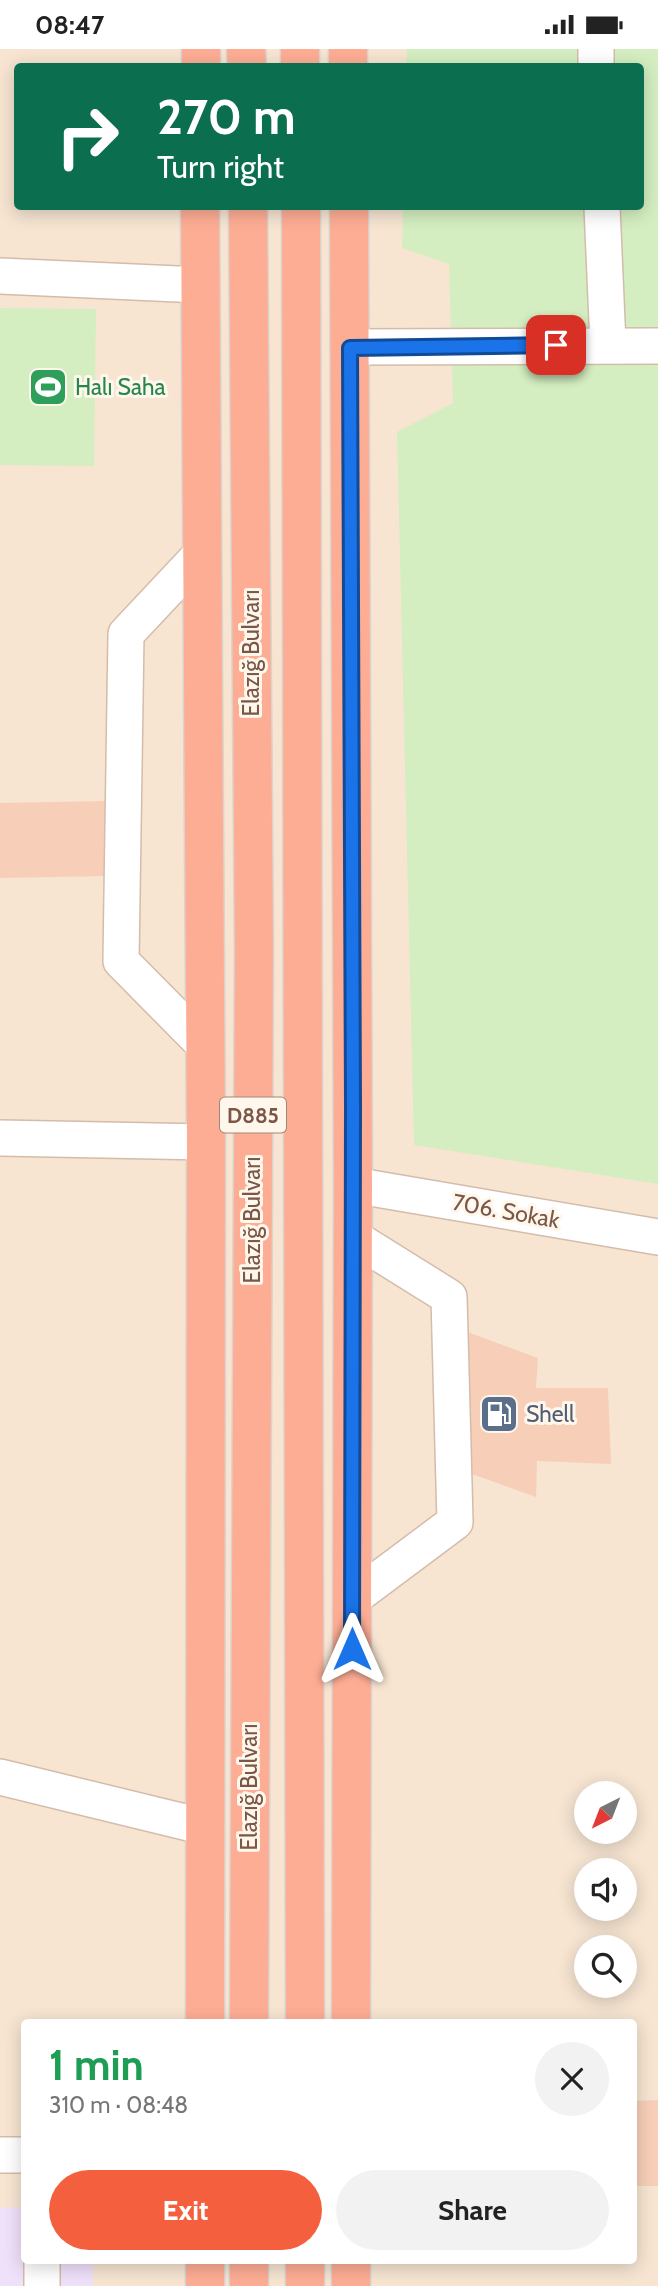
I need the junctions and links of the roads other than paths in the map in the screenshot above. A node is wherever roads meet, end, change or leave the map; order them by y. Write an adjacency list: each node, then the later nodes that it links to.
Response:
1 (200, 210): 7 (highway)
2 (248, 210): 22 (highway, Elazığ Bulvarı / D885)
3 (301, 210): 23 (highway, D885)
4 (349, 210): 10 (highway)
5 (602, 210): 8 (street)
6 (0, 275): 7 (street)
7 (200, 285): 11 (highway)
8 (608, 345): 9 (street); 10 (street)
9 (658, 346)
10 (350, 348): 15 (highway)
11 (203, 552): 12 (highway); 12 (street)
12 (206, 1047): 14 (highway)
13 (0, 1138): 14 (street)
14 (206, 1142): 20 (highway)
15 (353, 1185): 16 (highway); 17 (street, 706. Sokak)
16 (353, 1237): 18 (highway); 18 (street)
17 (658, 1237)
18 (352, 1599): 24 (highway)
19 (0, 1776): 20 (street)
20 (205, 1827): 21 (highway)
21 (205, 2019)
22 (249, 2019)
23 (304, 2019)
24 (351, 2019)
25 (0, 2155): 26 (street)
26 (21, 2155)
27 (42, 2264): 32 (street)
28 (205, 2264): 33 (highway)
29 (249, 2264): 34 (highway)
30 (305, 2264): 35 (highway)
31 (351, 2264): 36 (highway)
32 (42, 2286)
33 (205, 2286)
34 (249, 2286)
35 (305, 2286)
36 (351, 2286)

